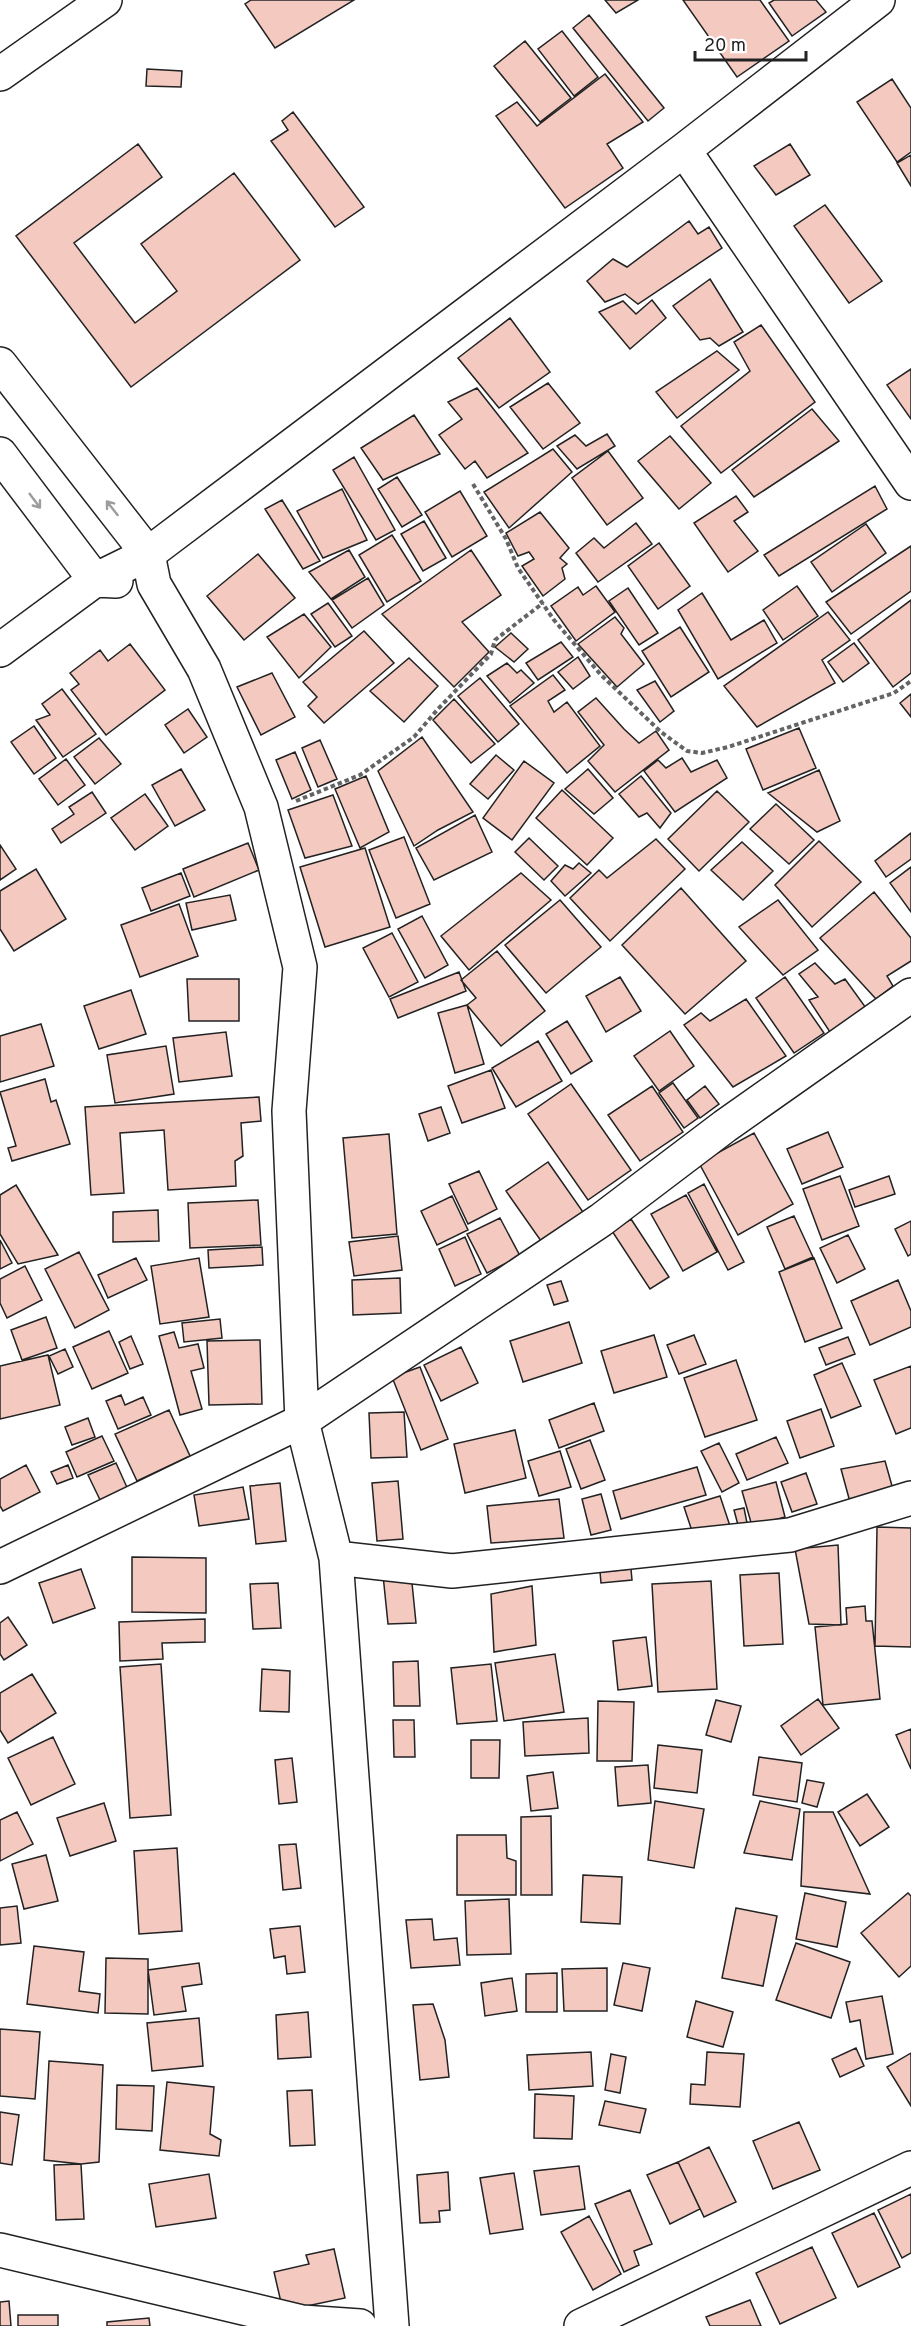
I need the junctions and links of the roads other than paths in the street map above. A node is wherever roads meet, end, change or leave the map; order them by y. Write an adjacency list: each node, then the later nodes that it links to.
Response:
1 (105, 0): 3 (street)
2 (878, 0): 4 (street)
3 (0, 74)
4 (684, 150): 7 (street); 8 (street)
5 (0, 363): 8 (street, one-way to 5)
6 (0, 454): 9 (street, one-way to 9)
7 (911, 483)
8 (151, 569): 9 (street); 12 (street)
9 (95, 580): 10 (street)
10 (0, 650)
11 (911, 995): 12 (street)
12 (302, 1421): 14 (street); 15 (street)
13 (911, 1498): 14 (street)
14 (336, 1558): 20 (street)
15 (0, 1567)
16 (911, 2168): 21 (street)
17 (0, 2250): 18 (street)
18 (303, 2324): 19 (street)
19 (360, 2326)
20 (392, 2326)
21 (580, 2326)

